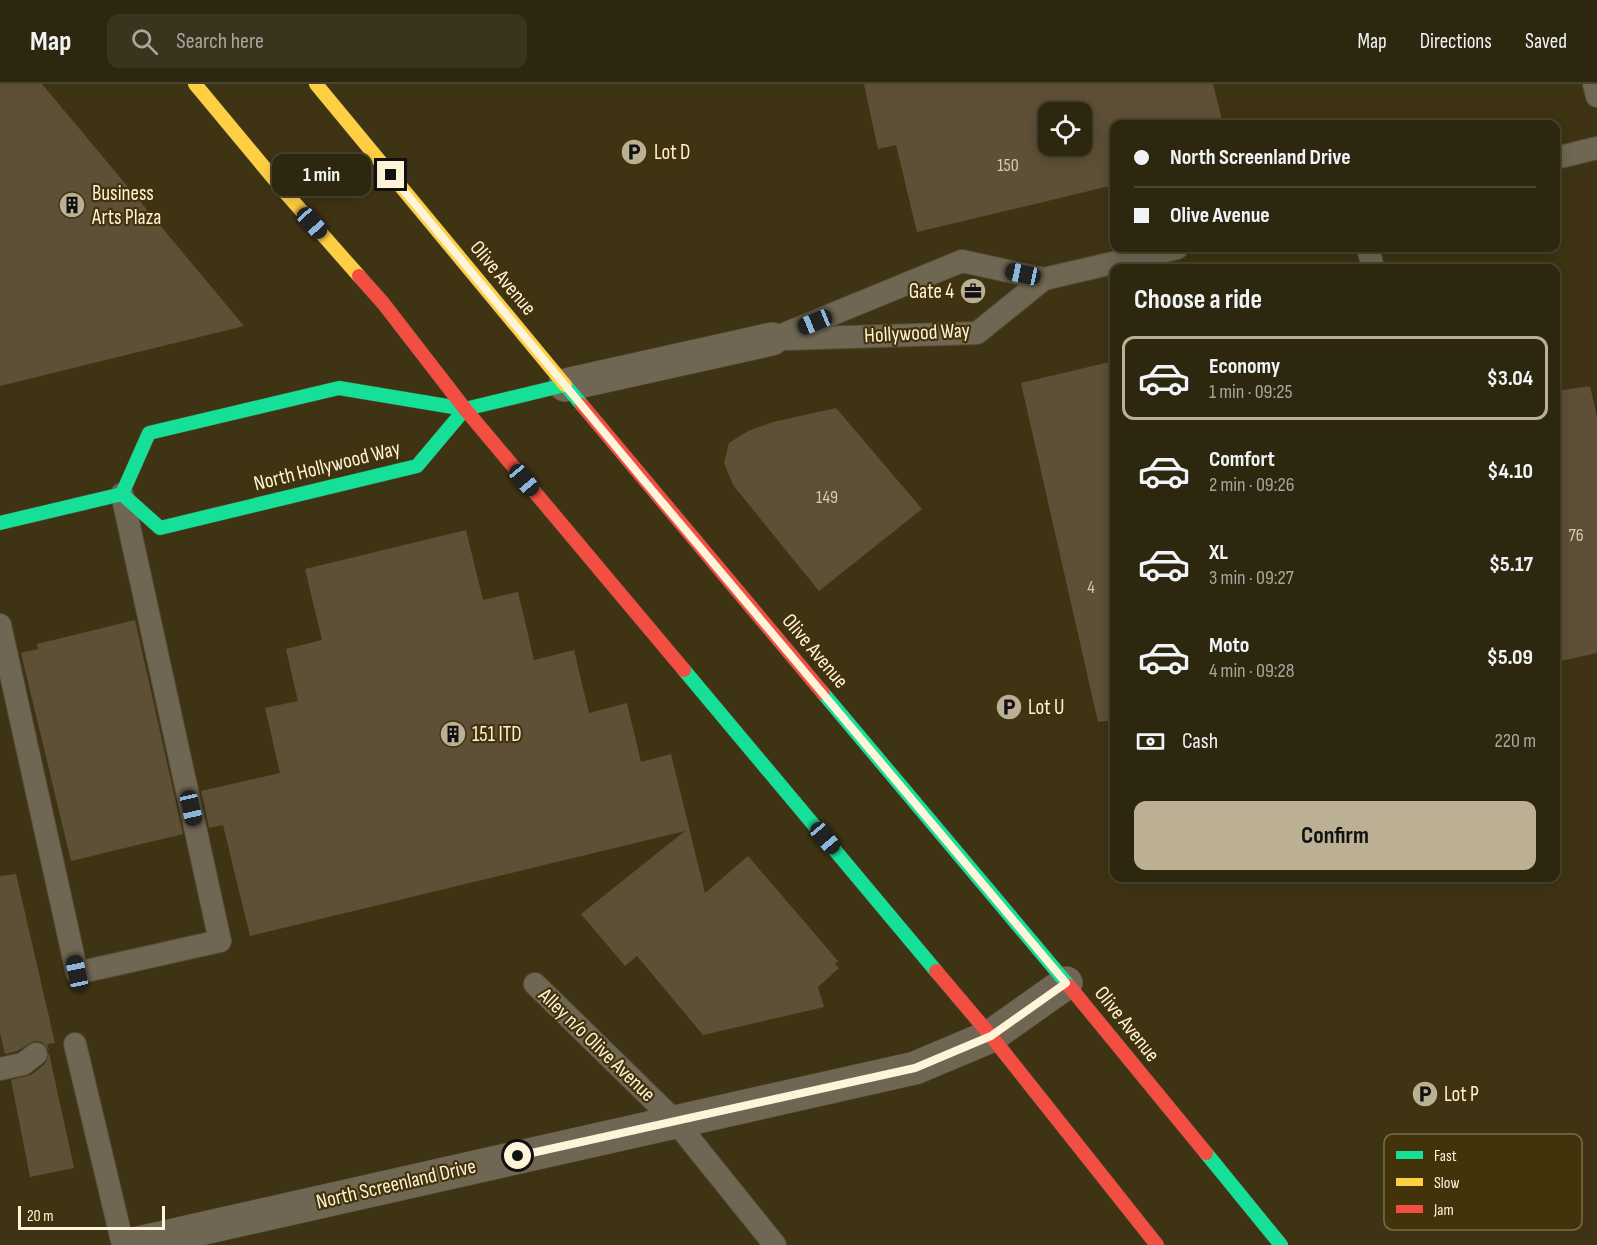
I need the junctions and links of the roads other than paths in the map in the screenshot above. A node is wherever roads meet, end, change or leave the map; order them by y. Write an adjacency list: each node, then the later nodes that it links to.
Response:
1 (195, 84): 11 (main road)
2 (316, 84): 10 (main road, Olive Avenue)
3 (1594, 84): 4 (lane)
4 (1597, 96)
5 (1597, 148): 6 (lane)
6 (1560, 157)
7 (1160, 252): 8 (lane, Hollywood Way)
8 (1044, 279): 9 (lane, Hollywood Way); 9 (lane, Hollywood Way)
9 (772, 339): 10 (street, Hollywood Way)
10 (565, 385): 11 (main road); 15 (main road, Olive Avenue)
11 (465, 409): 12 (main road); 12 (main road, North Hollywood Way); 17 (main road)
12 (122, 494): 13 (main road); 14 (lane)
13 (0, 524)
14 (0, 625)
15 (1066, 983): 17 (street, North Screenland Drive); 26 (main road, Olive Avenue)
16 (535, 984): 21 (lane, Alley n/o Olive Avenue)
17 (991, 1036): 21 (street, North Screenland Drive); 25 (main road)
18 (75, 1044): 22 (lane)
19 (36, 1054): 20 (lane)
20 (0, 1069)
21 (676, 1122): 23 (street, North Screenland Drive); 24 (lane, Alley n/o Olive Avenue)
22 (123, 1245)
23 (129, 1245)
24 (774, 1245)
25 (1157, 1245)
26 (1281, 1245)

